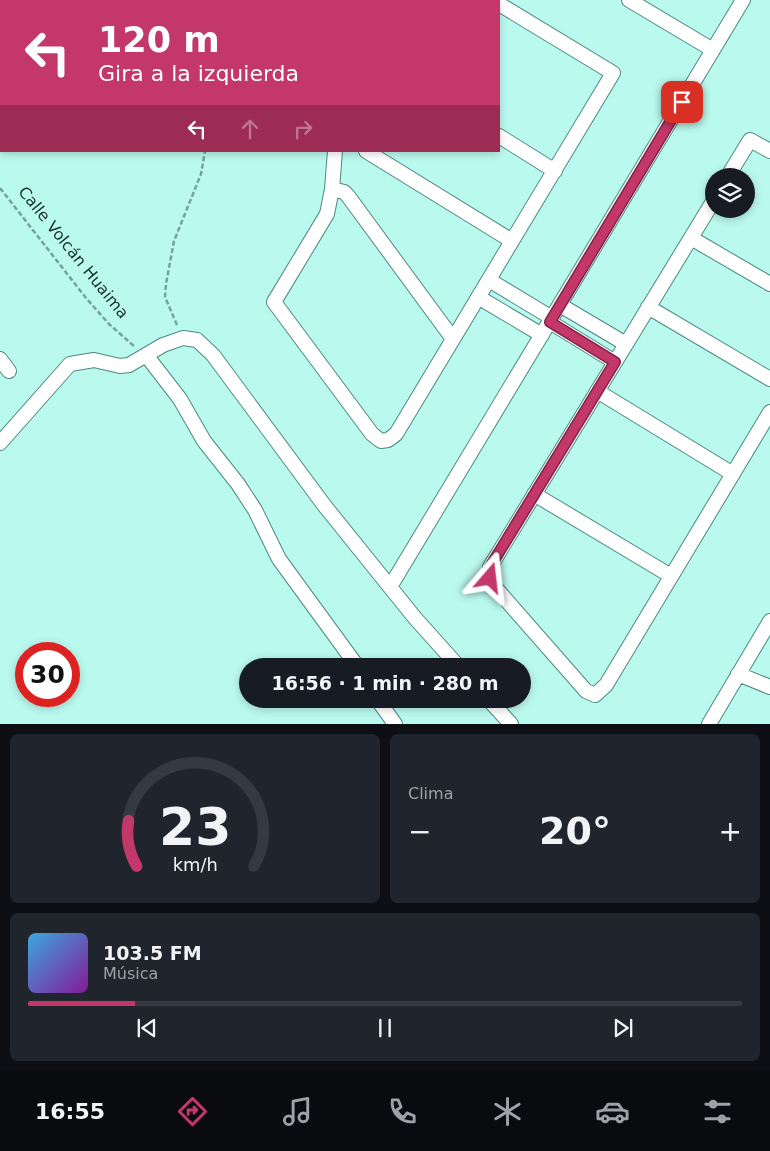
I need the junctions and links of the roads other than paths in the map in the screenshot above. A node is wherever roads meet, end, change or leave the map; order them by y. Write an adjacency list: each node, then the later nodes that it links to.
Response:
1 (629, 0): 4 (street)
2 (743, 0): 4 (street)
3 (500, 5): 10 (street)
4 (713, 50): 18 (street)
5 (500, 137): 10 (street)
6 (770, 151): 9 (street)
7 (335, 152): 11 (street)
8 (368, 152): 14 (street)
9 (733, 168)
10 (555, 170): 14 (street)
11 (332, 189): 22 (street); 22 (street)
12 (705, 215): 13 (street)
13 (691, 238): 16 (street); 19 (street)
14 (512, 241): 15 (street)
15 (489, 280): 17 (street); 20 (street)
16 (770, 284)
17 (478, 297): 21 (street); 22 (street)
18 (560, 304): 20 (street); 23 (street)
19 (648, 307): 23 (street); 28 (street)
20 (551, 320): 21 (street); 26 (street)
21 (542, 335): 35 (street)
22 (453, 339)
23 (626, 344): 26 (street)
24 (146, 355): 31 (street); 35 (street); 37 (street)
25 (0, 359): 27 (street)
26 (615, 362): 29 (street)
27 (9, 371)
28 (770, 379)
29 (597, 390): 32 (street); 33 (street)
30 (770, 412): 32 (street)
31 (0, 443)
32 (733, 474): 34 (street)
33 (534, 494): 34 (street); 34 (street)
34 (671, 576)
35 (390, 587): 38 (street)
36 (770, 621): 39 (street)
37 (351, 658)
38 (451, 658)
39 (738, 674): 40 (street); 45 (street)
40 (770, 687)
41 (383, 708): 43 (street)
42 (496, 708): 44 (street)
43 (395, 724)
44 (511, 724)
45 (709, 724)

